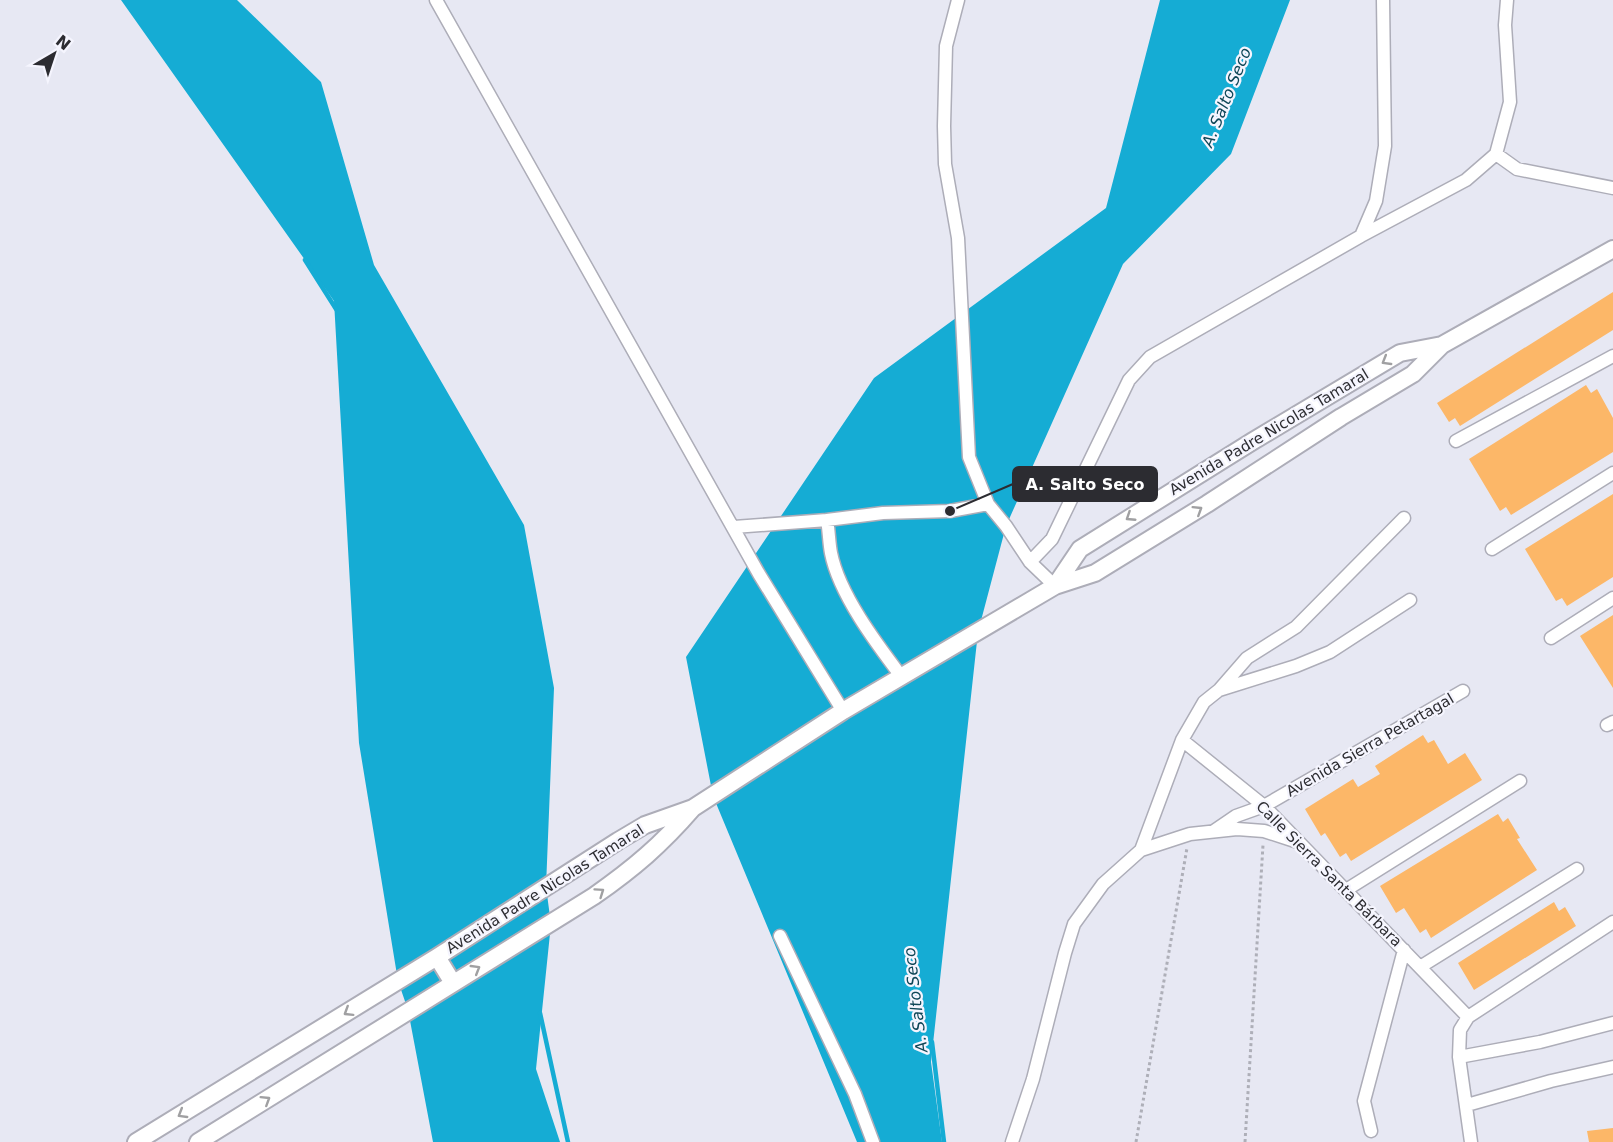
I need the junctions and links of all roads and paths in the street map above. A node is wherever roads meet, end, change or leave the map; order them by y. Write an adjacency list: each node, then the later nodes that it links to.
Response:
1 (436, 0): 18 (street)
2 (958, 0): 15 (street)
3 (1383, 0): 7 (street)
4 (1507, 0): 5 (street)
5 (1496, 154): 6 (street); 7 (street)
6 (1613, 188)
7 (1361, 236): 20 (street)
8 (1613, 249): 9 (street, Avenida Padre Nicolas Tamaral)
9 (1442, 345): 11 (street, Avenida Padre Nicolas Tamaral, one-way to 11); 13 (street, Avenida Padre Nicolas Tamaral)
10 (1611, 363): 12 (street)
11 (1253, 441): 13 (street); 21 (street, Avenida Padre Nicolas Tamaral, one-way to 21)
12 (1456, 441)
13 (1267, 464): 21 (street, Avenida Padre Nicolas Tamaral, one-way to 13)
14 (1613, 473): 19 (street)
15 (988, 504): 17 (street); 20 (street)
16 (1404, 518): 26 (street)
17 (828, 520): 18 (street); 25 (street)
18 (734, 527): 28 (street)
19 (1492, 549)
20 (1030, 562): 21 (street)
21 (1055, 586): 25 (street, Avenida Padre Nicolas Tamaral)
22 (1613, 598): 24 (street)
23 (1410, 600): 26 (street)
24 (1551, 638)
25 (901, 676): 28 (street, Avenida Padre Nicolas Tamaral)
26 (1219, 690): 29 (street)
27 (1463, 691): 31 (street, Avenida Sierra Petartagal)
28 (843, 711): 32 (street, Avenida Padre Nicolas Tamaral)
29 (1182, 740): 31 (street, Calle Sierra Santa Bárbara); 37 (street)
30 (1521, 781): 39 (street)
31 (1264, 806): 33 (street, Avenida Sierra Petartagal); 36 (street, Calle Sierra Santa Bárbara)
32 (693, 808): 43 (street, Avenida Padre Nicolas Tamaral); 45 (street, Avenida Padre Nicolas Tamaral, one-way to 32)
33 (1213, 831): 34 (street); 35 (street)
34 (1264, 831): 36 (street); 57 (path)
35 (1190, 834): 37 (street); 56 (path)
36 (1295, 841): 39 (street, Calle Sierra Santa Bárbara)
37 (1141, 850): 55 (street)
38 (1577, 868): 44 (street)
39 (1346, 890): 42 (street, Calle Sierra Santa Bárbara)
40 (1613, 922): 46 (street)
41 (780, 936): 54 (street)
42 (1404, 950): 44 (street, Calle Sierra Santa Bárbara); 51 (street)
43 (437, 957): 45 (street); 52 (street, Avenida Padre Nicolas Tamaral, one-way to 52)
44 (1420, 968): 46 (street, Calle Sierra Santa Bárbara)
45 (453, 983): 53 (street, Avenida Padre Nicolas Tamaral, one-way to 45)
46 (1468, 1017): 48 (street)
47 (1613, 1023): 48 (street)
48 (1459, 1057): 50 (street)
49 (1613, 1067): 50 (street)
50 (1467, 1106): 58 (street)
51 (1371, 1131)
52 (136, 1142)
53 (198, 1142)
54 (873, 1142)
55 (1011, 1142)
56 (1136, 1142)
57 (1245, 1142)
58 (1471, 1142)

